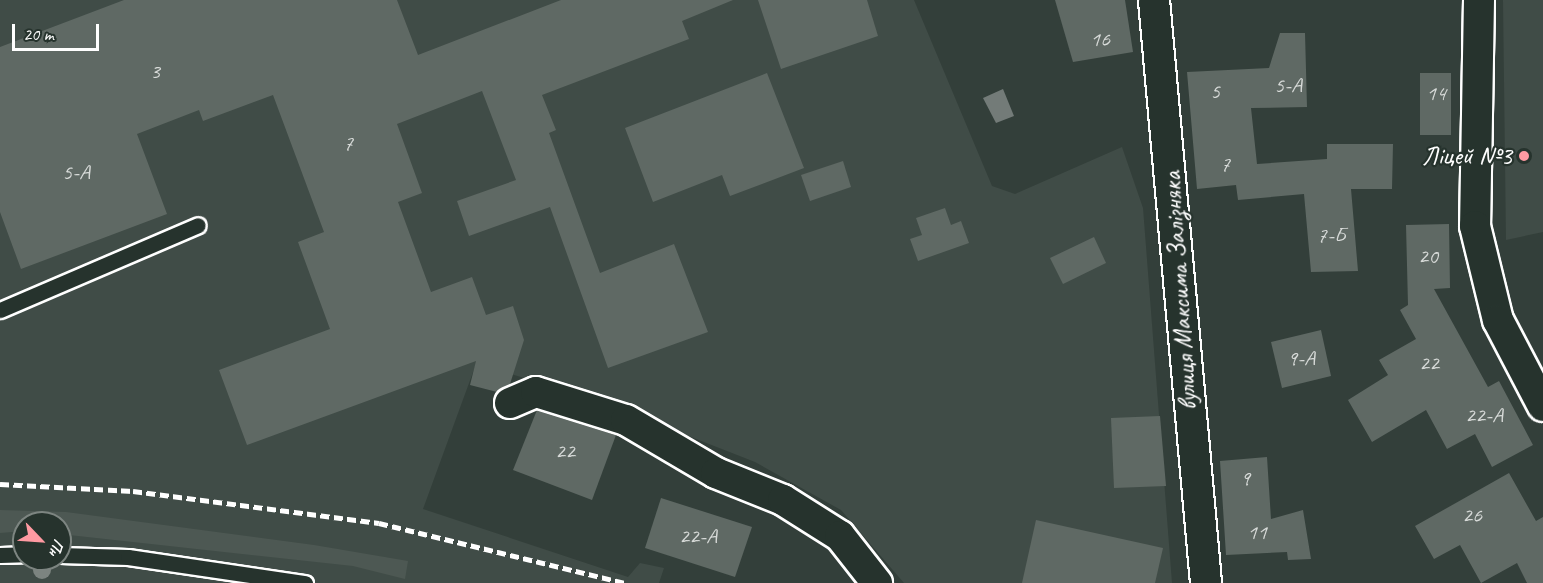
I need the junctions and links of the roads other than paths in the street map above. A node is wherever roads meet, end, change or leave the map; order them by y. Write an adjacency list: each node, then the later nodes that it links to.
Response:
1 (1154, 0): 10 (street, вулиця Максима Залізняка)
2 (1479, 0): 6 (street)
3 (198, 225): 4 (lane)
4 (0, 310)
5 (510, 403): 9 (street)
6 (1543, 406)
7 (72, 555): 8 (lane)
8 (305, 583)
9 (878, 583)
10 (1206, 583)

